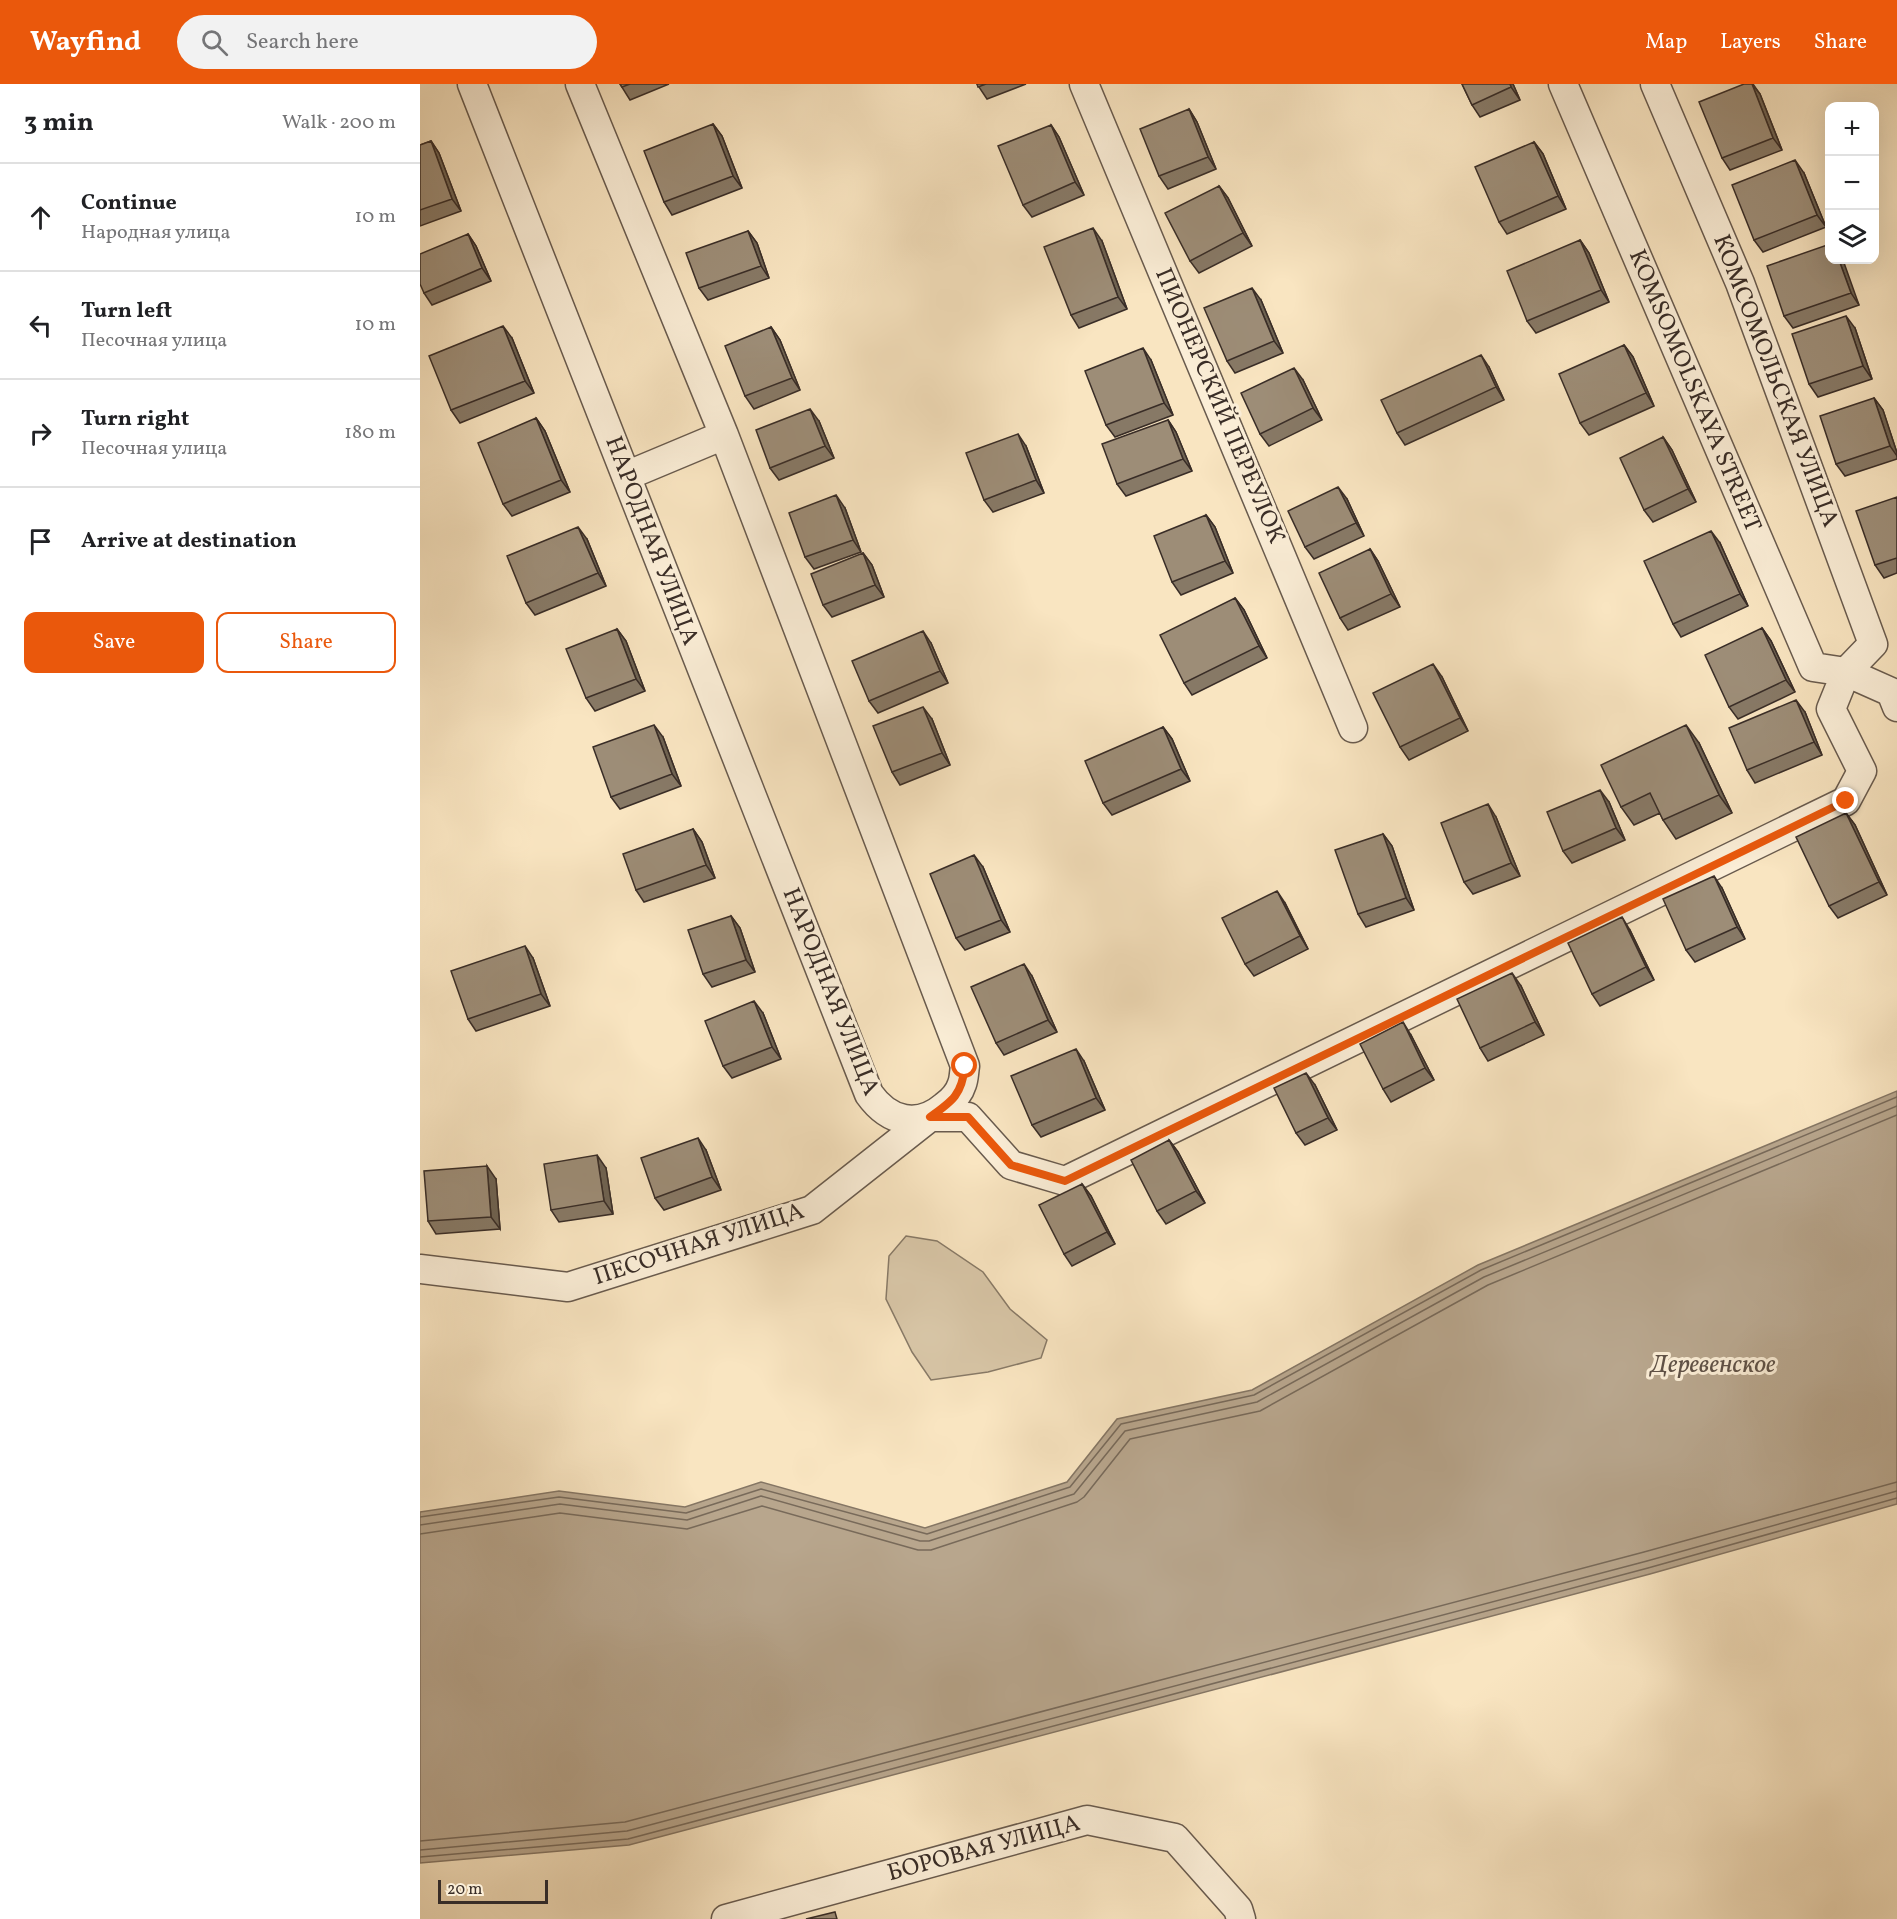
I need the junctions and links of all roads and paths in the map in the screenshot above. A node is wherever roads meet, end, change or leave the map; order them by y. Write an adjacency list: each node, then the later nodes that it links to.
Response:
1 (472, 84): 7 (street, НАРОДНАЯ УЛИЦА)
2 (580, 84): 6 (street)
3 (1084, 84): 10 (street, ПИОНЕРСКИЙ ПЕРЕУЛОК)
4 (1563, 84): 8 (street, KOMSOMOLSKAYA STREET)
5 (1655, 84): 8 (street, КОМСОМОЛЬСКАЯ УЛИЦА)
6 (724, 435): 7 (street); 11 (street)
7 (626, 476): 11 (street, НАРОДНАЯ УЛИЦА)
8 (1846, 672): 9 (street); 11 (street)
9 (1897, 707)
10 (1353, 728)
11 (930, 1117): 12 (street, ПЕСОЧНАЯ УЛИЦА)
12 (420, 1269)
13 (726, 1919): 14 (street, БОРОВАЯ УЛИЦА)
14 (1241, 1919)

